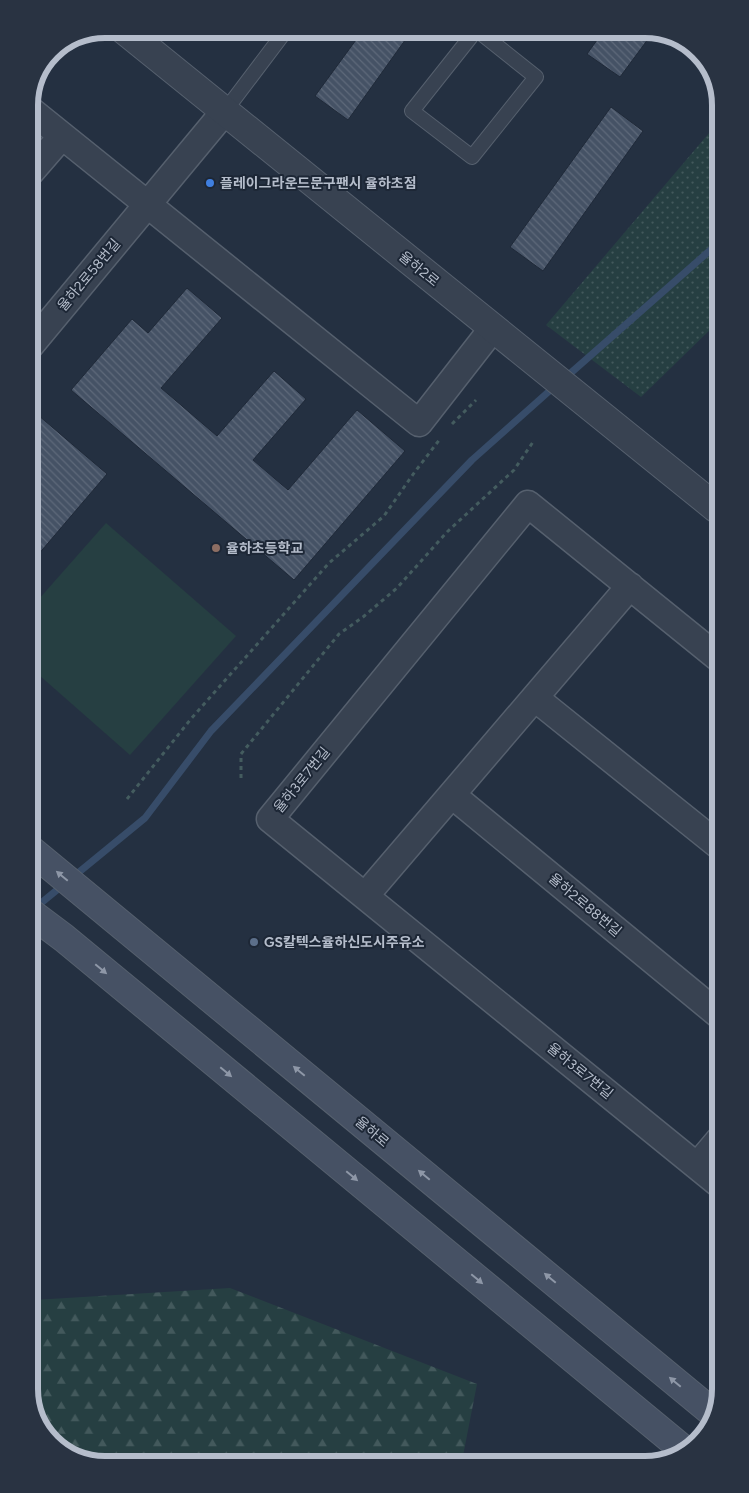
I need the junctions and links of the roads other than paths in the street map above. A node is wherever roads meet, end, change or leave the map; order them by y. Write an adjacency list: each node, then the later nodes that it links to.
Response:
1 (134, 38): 5 (street, 율하2로)
2 (280, 38): 5 (lane)
3 (470, 38): 4 (lane)
4 (488, 38)
5 (225, 111): 9 (street, 율하2로58번길); 10 (street, 율하2로)
6 (38, 116): 7 (street)
7 (62, 136): 8 (street); 9 (street)
8 (38, 164)
9 (148, 204): 10 (street); 11 (street, 율하2로58번길)
10 (494, 328): 12 (street, 율하2로)
11 (38, 336)
12 (712, 505)
13 (630, 586): 14 (street, 율하3로7번길); 15 (street); 19 (street, 율하3로7번길)
14 (712, 653)
15 (535, 698): 16 (street); 17 (street)
16 (452, 794): 19 (street); 21 (street, 율하2로88번길)
17 (712, 840)
18 (38, 856): 25 (main road, 율하로, one-way to 18)
19 (366, 896): 23 (street, 율하3로7번길)
20 (38, 918): 26 (main road, one-way to 26)
21 (712, 1009)
22 (712, 1149): 23 (street)
23 (698, 1166): 24 (street, 율하3로7번길)
24 (712, 1178)
25 (708, 1409)
26 (679, 1446)

